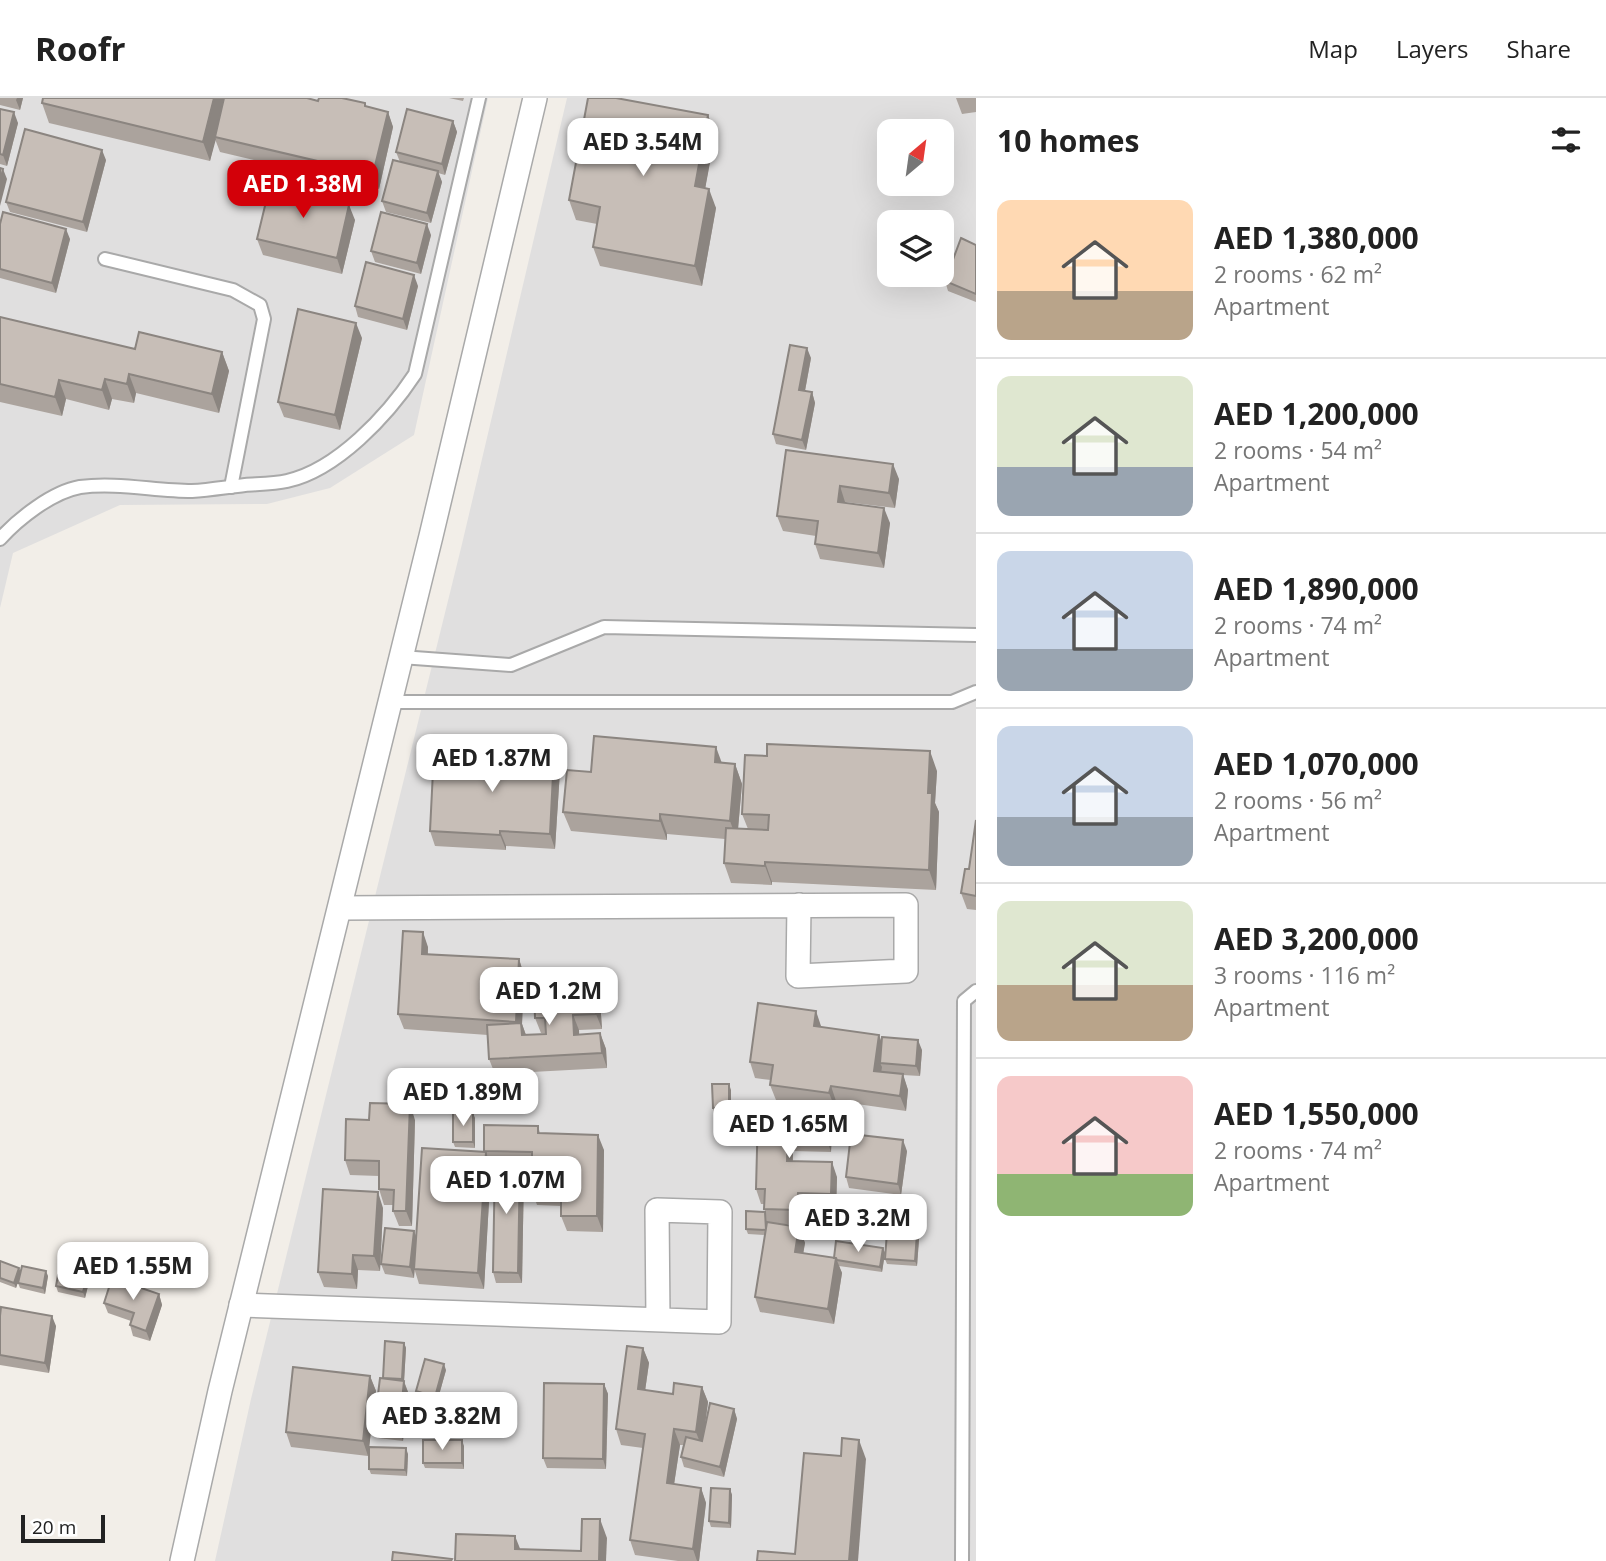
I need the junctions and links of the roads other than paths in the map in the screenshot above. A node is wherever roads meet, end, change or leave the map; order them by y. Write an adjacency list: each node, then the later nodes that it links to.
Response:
1 (479, 98): 4 (lane)
2 (535, 98): 7 (street)
3 (105, 259): 4 (lane)
4 (231, 486): 5 (lane)
5 (0, 538)
6 (976, 635): 7 (lane)
7 (401, 657): 9 (street)
8 (976, 692): 9 (lane)
9 (390, 702): 11 (street)
10 (799, 905): 10 (street); 11 (street)
11 (340, 908): 13 (street)
12 (976, 991): 16 (lane)
13 (241, 1305): 14 (street); 15 (street)
14 (658, 1320): 14 (street)
15 (182, 1561)
16 (962, 1561)

